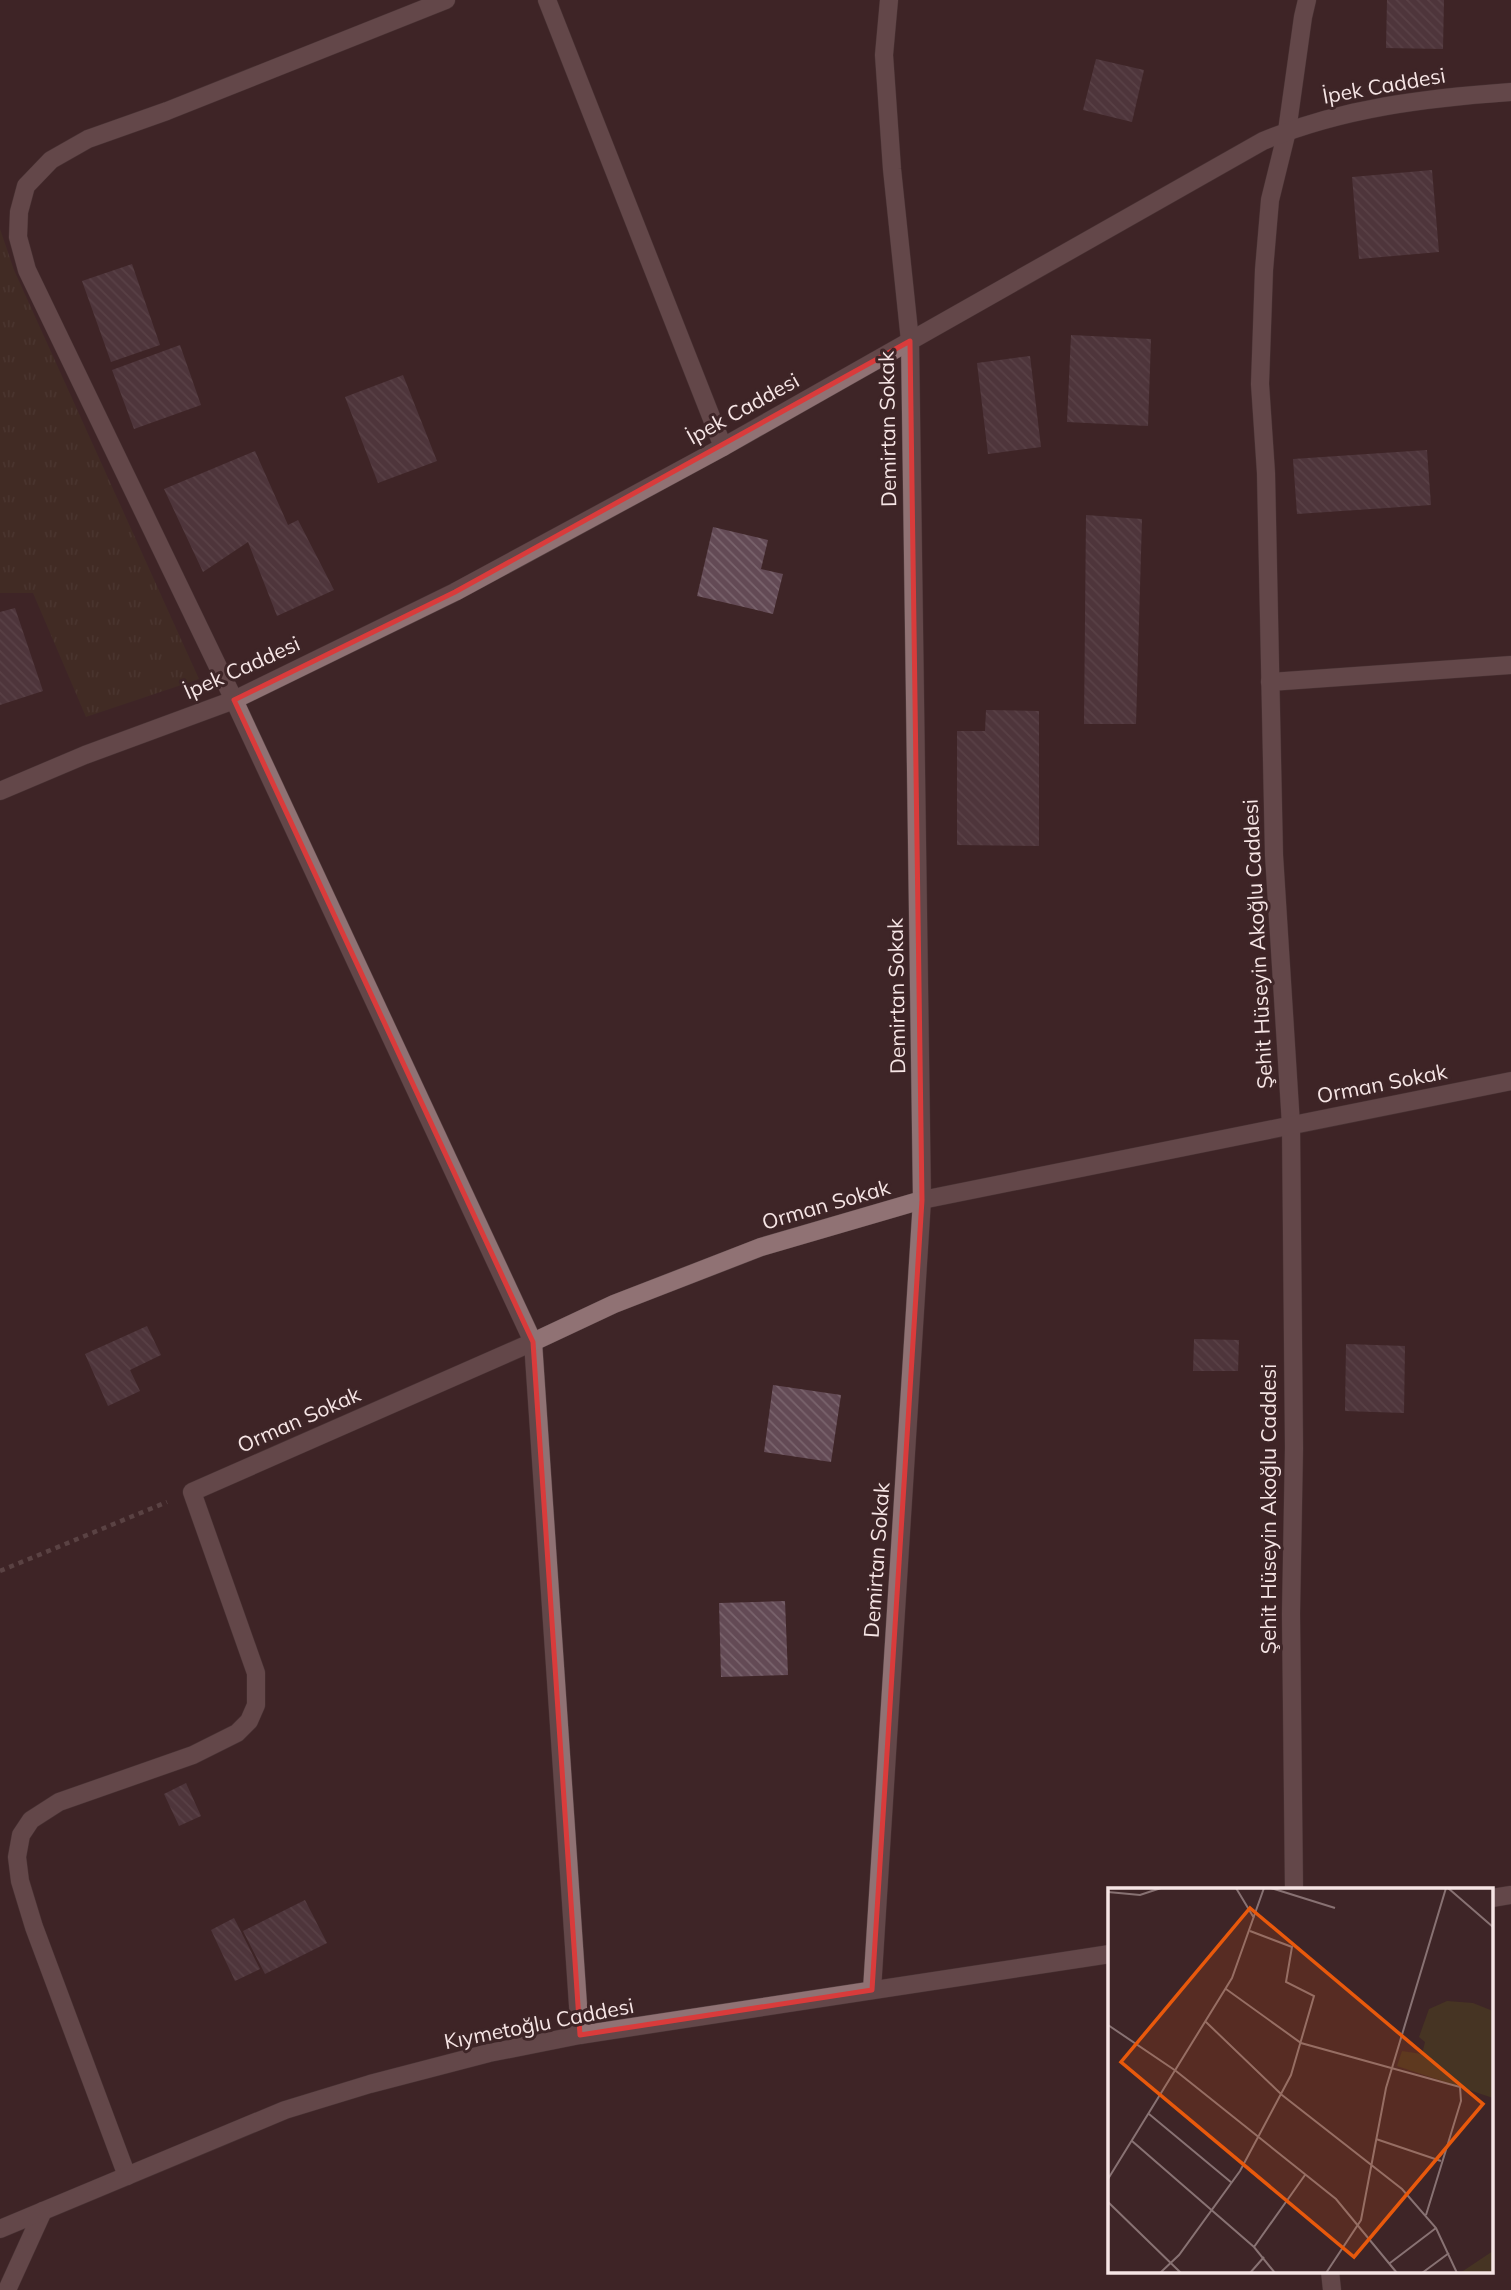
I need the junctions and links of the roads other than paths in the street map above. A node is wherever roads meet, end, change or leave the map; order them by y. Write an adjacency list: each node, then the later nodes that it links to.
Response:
1 (446, 0): 11 (street)
2 (547, 0): 8 (street)
3 (889, 0): 7 (street, Demirtan Sokak)
4 (1307, 0): 6 (street, Şehit Hüseyin Akoğlu Caddesi)
5 (1511, 92): 6 (street, İpek Caddesi)
6 (1287, 131): 7 (street, İpek Caddesi); 10 (street, Şehit Hüseyin Akoğlu Caddesi)
7 (910, 341): 8 (street, İpek Caddesi); 15 (street, Demirtan Sokak)
8 (723, 447): 11 (street, İpek Caddesi)
9 (1511, 665): 10 (street)
10 (1270, 682): 14 (street, Şehit Hüseyin Akoğlu Caddesi)
11 (234, 700): 12 (street, İpek Caddesi); 16 (street)
12 (0, 791)
13 (1511, 1081): 14 (street, Orman Sokak)
14 (1291, 1125): 15 (street, Orman Sokak); 17 (street, Şehit Hüseyin Akoğlu Caddesi)
15 (922, 1200): 16 (street, Orman Sokak); 19 (street, Demirtan Sokak)
16 (533, 1342): 20 (street); 21 (street, Orman Sokak)
17 (1294, 1888)
18 (1108, 1954): 19 (street, Kıymetoğlu Caddesi)
19 (873, 1990): 20 (street, Kıymetoğlu Caddesi)
20 (580, 2035): 21 (street, Kıymetoğlu Caddesi)
21 (127, 2176): 22 (street, Kıymetoğlu Caddesi)
22 (43, 2211): 23 (street, Kıymetoğlu Caddesi); 25 (street)
23 (0, 2229)
24 (1330, 2272): 26 (street)
25 (7, 2290)
26 (1332, 2290)

